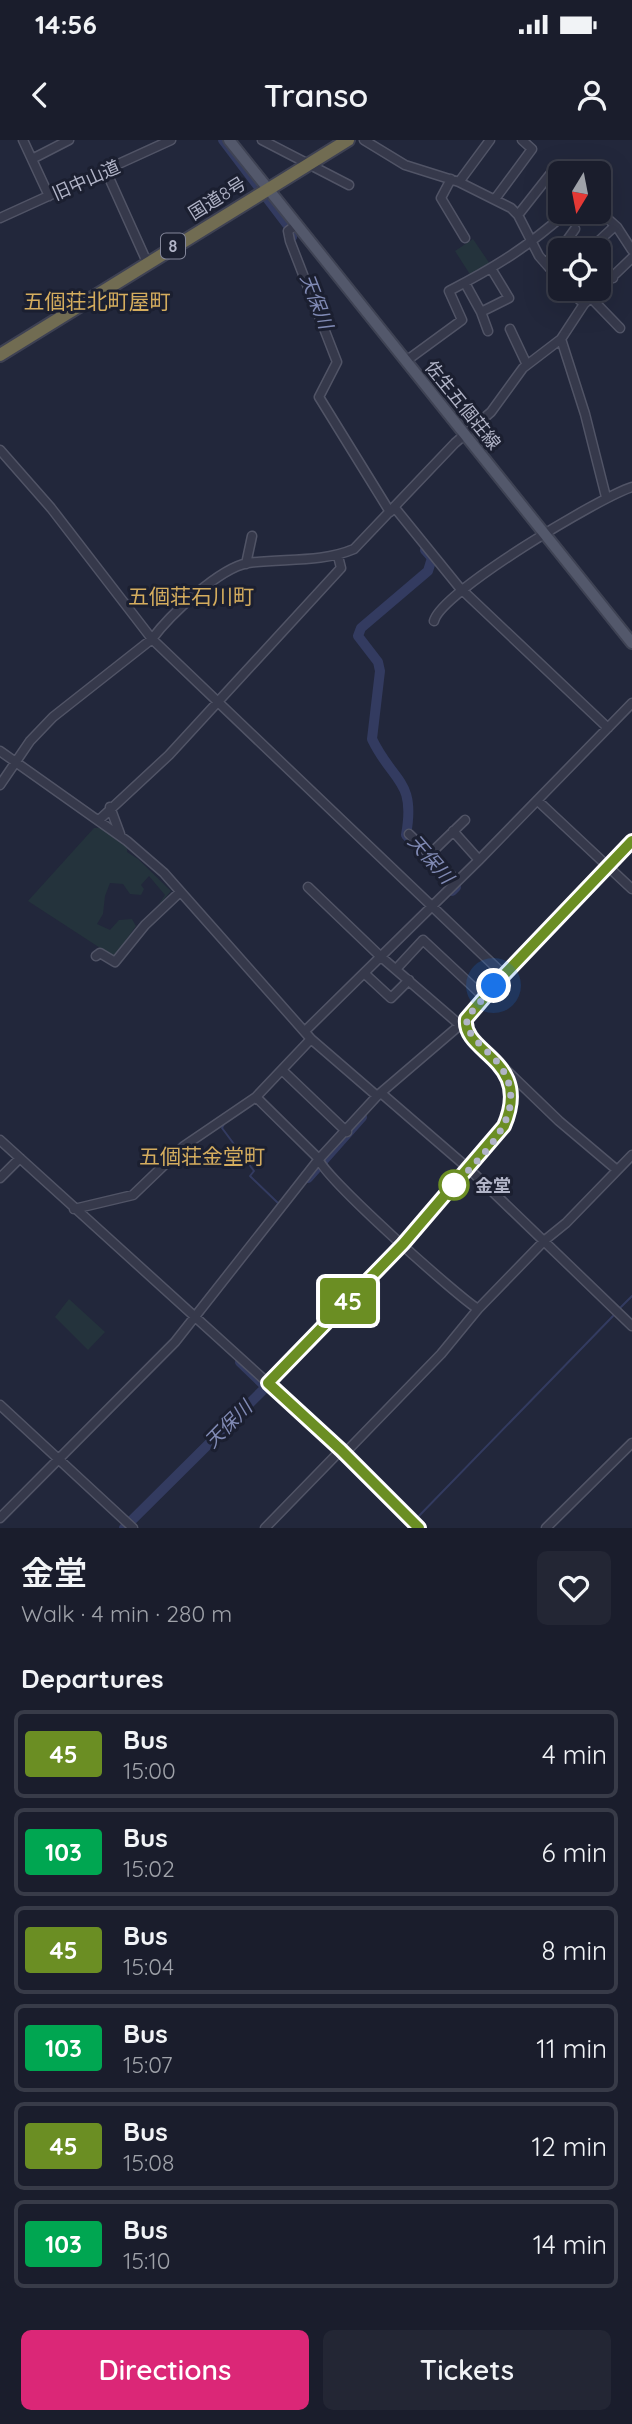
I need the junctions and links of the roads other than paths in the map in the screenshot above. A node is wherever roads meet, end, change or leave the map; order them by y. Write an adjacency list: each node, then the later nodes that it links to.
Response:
1 (23, 140): 10 (street)
2 (69, 140): 10 (street)
3 (171, 140): 12 (street, 旧中山道)
4 (229, 140): 16 (main road, 佐生五個荘線)
5 (262, 140): 11 (street)
6 (348, 140): 11 (highway, 国道8号 / 8)
7 (364, 140): 14 (street)
8 (491, 140): 14 (street)
9 (522, 140): 18 (street)
10 (32, 159): 17 (street)
11 (307, 163): 15 (street); 16 (highway, 国道8号 / 8)
12 (106, 171): 17 (street, 旧中山道); 31 (street)
13 (548, 177): 19 (street)
14 (455, 181): 18 (street); 26 (street)
15 (349, 185)
16 (266, 188): 24 (main road, 佐生五個荘線); 31 (highway, 国道8号 / 8)
17 (49, 196): 20 (street, 旧中山道)
18 (495, 199): 19 (street)
19 (518, 215): 28 (street)
20 (0, 218)
21 (611, 222): 23 (street)
22 (553, 224): 28 (street)
23 (615, 226): 27 (street); 29 (street)
24 (292, 228): 44 (main road, 佐生五個荘線); 50 (street)
25 (575, 229): 32 (street)
26 (465, 238)
27 (602, 238)
28 (531, 243): 32 (street); 34 (street)
29 (632, 250)
30 (632, 258): 35 (street)
31 (147, 262): 43 (highway, 国道8号 / 8)
32 (545, 263): 33 (street)
33 (548, 266)
34 (492, 270): 36 (street); 38 (street)
35 (613, 278)
36 (465, 283): 38 (street); 44 (street)
37 (587, 301): 39 (street); 42 (street)
38 (481, 312): 41 (street)
39 (620, 328)
40 (510, 330): 45 (street)
41 (488, 331)
42 (561, 339): 45 (street); 49 (street)
43 (0, 355)
44 (405, 361): 46 (main road, 佐生五個荘線)
45 (525, 366): 46 (street)
46 (463, 435): 50 (street); 51 (main road, 佐生五個荘線)
47 (0, 450): 57 (street)
48 (632, 487): 49 (street)
49 (606, 497): 51 (street)
50 (393, 510): 53 (street); 55 (street)
51 (546, 535): 55 (street); 58 (main road, 佐生五個荘線)
52 (252, 536): 54 (street)
53 (338, 556): 54 (street); 59 (street)
54 (246, 564): 57 (street)
55 (463, 588): 56 (street); 61 (street)
56 (434, 621)
57 (152, 639): 59 (street); 63 (street)
58 (632, 643)
59 (218, 702): 66 (street); 80 (street)
60 (632, 703): 61 (street)
61 (608, 728): 65 (street)
62 (0, 751): 63 (street)
63 (16, 764): 64 (street); 67 (street)
64 (0, 785)
65 (538, 801): 74 (street); 75 (street)
66 (110, 807): 67 (street); 71 (street)
67 (99, 820): 71 (street)
68 (465, 820): 69 (street)
69 (453, 831): 73 (street); 74 (street)
70 (409, 834): 73 (street)
71 (121, 837): 79 (street)
72 (632, 841): 75 (main road)
73 (430, 854): 76 (street)
74 (480, 860): 76 (street)
75 (608, 867): 78 (street); 85 (main road)
76 (455, 883): 80 (street)
77 (308, 887): 82 (street)
78 (632, 889)
79 (180, 892): 81 (street); 89 (street)
80 (432, 909): 82 (street); 85 (street)
81 (96, 957)
82 (383, 957): 83 (street); 84 (street)
83 (397, 968): 86 (street); 87 (street)
84 (365, 975): 86 (street); 89 (street)
85 (504, 975): 87 (main road)
86 (409, 980): 88 (street)
87 (484, 997): 88 (main road)
88 (463, 1025): 91 (main road); 93 (street)
89 (305, 1031): 90 (street)
90 (311, 1039): 92 (street); 93 (street)
91 (499, 1064): 100 (main road); 101 (street)
92 (284, 1072): 94 (street); 95 (street)
93 (379, 1094): 95 (street); 100 (street)
94 (256, 1098): 99 (street); 103 (street)
95 (347, 1132): 99 (street)
96 (0, 1140): 98 (street)
97 (632, 1155): 101 (street)
98 (20, 1158): 102 (street); 103 (street)
99 (319, 1163): 105 (street); 107 (street)
100 (469, 1169): 104 (street); 105 (main road)
101 (617, 1170): 104 (street)
102 (0, 1178)
103 (74, 1209): 107 (street)
104 (545, 1240): 106 (street); 108 (street)
105 (403, 1244): 106 (street); 109 (main road)
106 (478, 1309): 112 (street)
107 (195, 1316): 109 (street); 113 (street)
108 (632, 1326)
109 (268, 1383): 112 (main road)
110 (0, 1405): 113 (street)
111 (632, 1443): 118 (street)
112 (343, 1452): 115 (main road); 117 (street)
113 (57, 1458): 114 (street); 116 (street)
114 (0, 1518)
115 (415, 1524)
116 (130, 1525)
117 (265, 1528)
118 (546, 1528)

